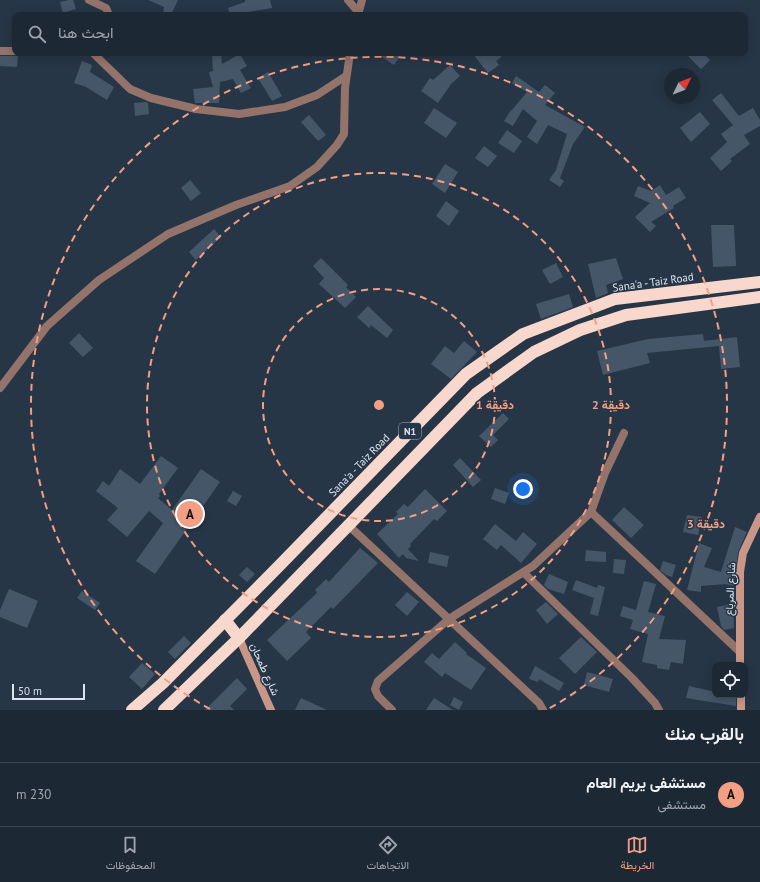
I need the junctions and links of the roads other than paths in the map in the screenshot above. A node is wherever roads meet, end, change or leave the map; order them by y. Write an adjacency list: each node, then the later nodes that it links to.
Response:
1 (89, 0): 4 (street)
2 (348, 0): 5 (street)
3 (362, 0): 6 (street)
4 (108, 12)
5 (357, 12)
6 (359, 12)
7 (12, 51): 8 (street)
8 (0, 52)
9 (96, 56): 11 (street)
10 (349, 56): 11 (street)
11 (346, 76): 14 (street)
12 (760, 282): 21 (highway, Sana'a - Taiz Road / N1)
13 (760, 297): 18 (highway, N1)
14 (0, 388)
15 (624, 433): 16 (street)
16 (591, 512): 19 (street); 23 (street)
17 (760, 517): 23 (street, شارع المرباع)
18 (348, 525): 20 (street); 22 (highway, N1)
19 (524, 573): 20 (street); 31 (street)
20 (449, 619): 29 (street); 30 (street)
21 (225, 620): 22 (highway); 26 (highway, Sana'a - Taiz Road / N1)
22 (239, 638): 27 (highway, N1); 28 (street, شارع طمحان)
23 (739, 651): 24 (street, شارع المرباع)
24 (740, 662)
25 (741, 698): 32 (street)
26 (132, 710)
27 (164, 710)
28 (271, 710)
29 (392, 710)
30 (543, 710)
31 (659, 710)
32 (742, 710)

